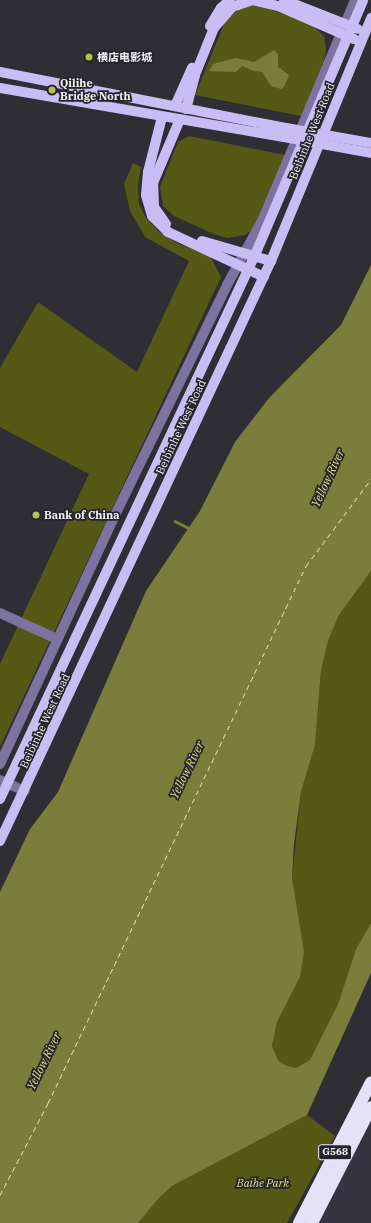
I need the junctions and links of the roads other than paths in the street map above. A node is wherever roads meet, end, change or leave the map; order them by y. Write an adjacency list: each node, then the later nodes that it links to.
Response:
1 (230, 0): 11 (main road)
2 (284, 0): 6 (main road)
3 (354, 0): 6 (street)
4 (363, 0): 6 (main road, Beibinhe West Road)
5 (371, 18): 7 (main road, Beibinhe West Road)
6 (347, 30): 7 (main road); 8 (main road); 12 (main road); 18 (main road, Beibinhe West Road)
7 (366, 32): 8 (main road, Beibinhe West Road)
8 (362, 42): 19 (main road, Beibinhe West Road)
9 (0, 72): 11 (main road)
10 (0, 88): 13 (main road)
11 (175, 106): 12 (main road)
12 (186, 109): 15 (main road)
13 (162, 117): 14 (main road); 20 (main road)
14 (180, 119): 15 (main road); 18 (main road)
15 (285, 133): 16 (main road, bridge); 17 (main road, bridge)
16 (371, 143)
17 (371, 153)
18 (250, 255): 19 (main road); 20 (street)
19 (271, 261): 21 (main road, Beibinhe West Road)
20 (244, 267): 21 (main road); 23 (street); 25 (main road, Beibinhe West Road)
21 (264, 277): 26 (main road, Beibinhe West Road)
22 (0, 612): 23 (street)
23 (57, 639): 24 (street)
24 (0, 764)
25 (4, 782): 26 (street); 27 (main road, Beibinhe West Road)
26 (25, 791): 28 (main road, Beibinhe West Road)
27 (0, 799)
28 (0, 841)
29 (371, 1082): 31 (highway, G568)
30 (371, 1107): 32 (highway, G568)
31 (299, 1223)
32 (312, 1223)

